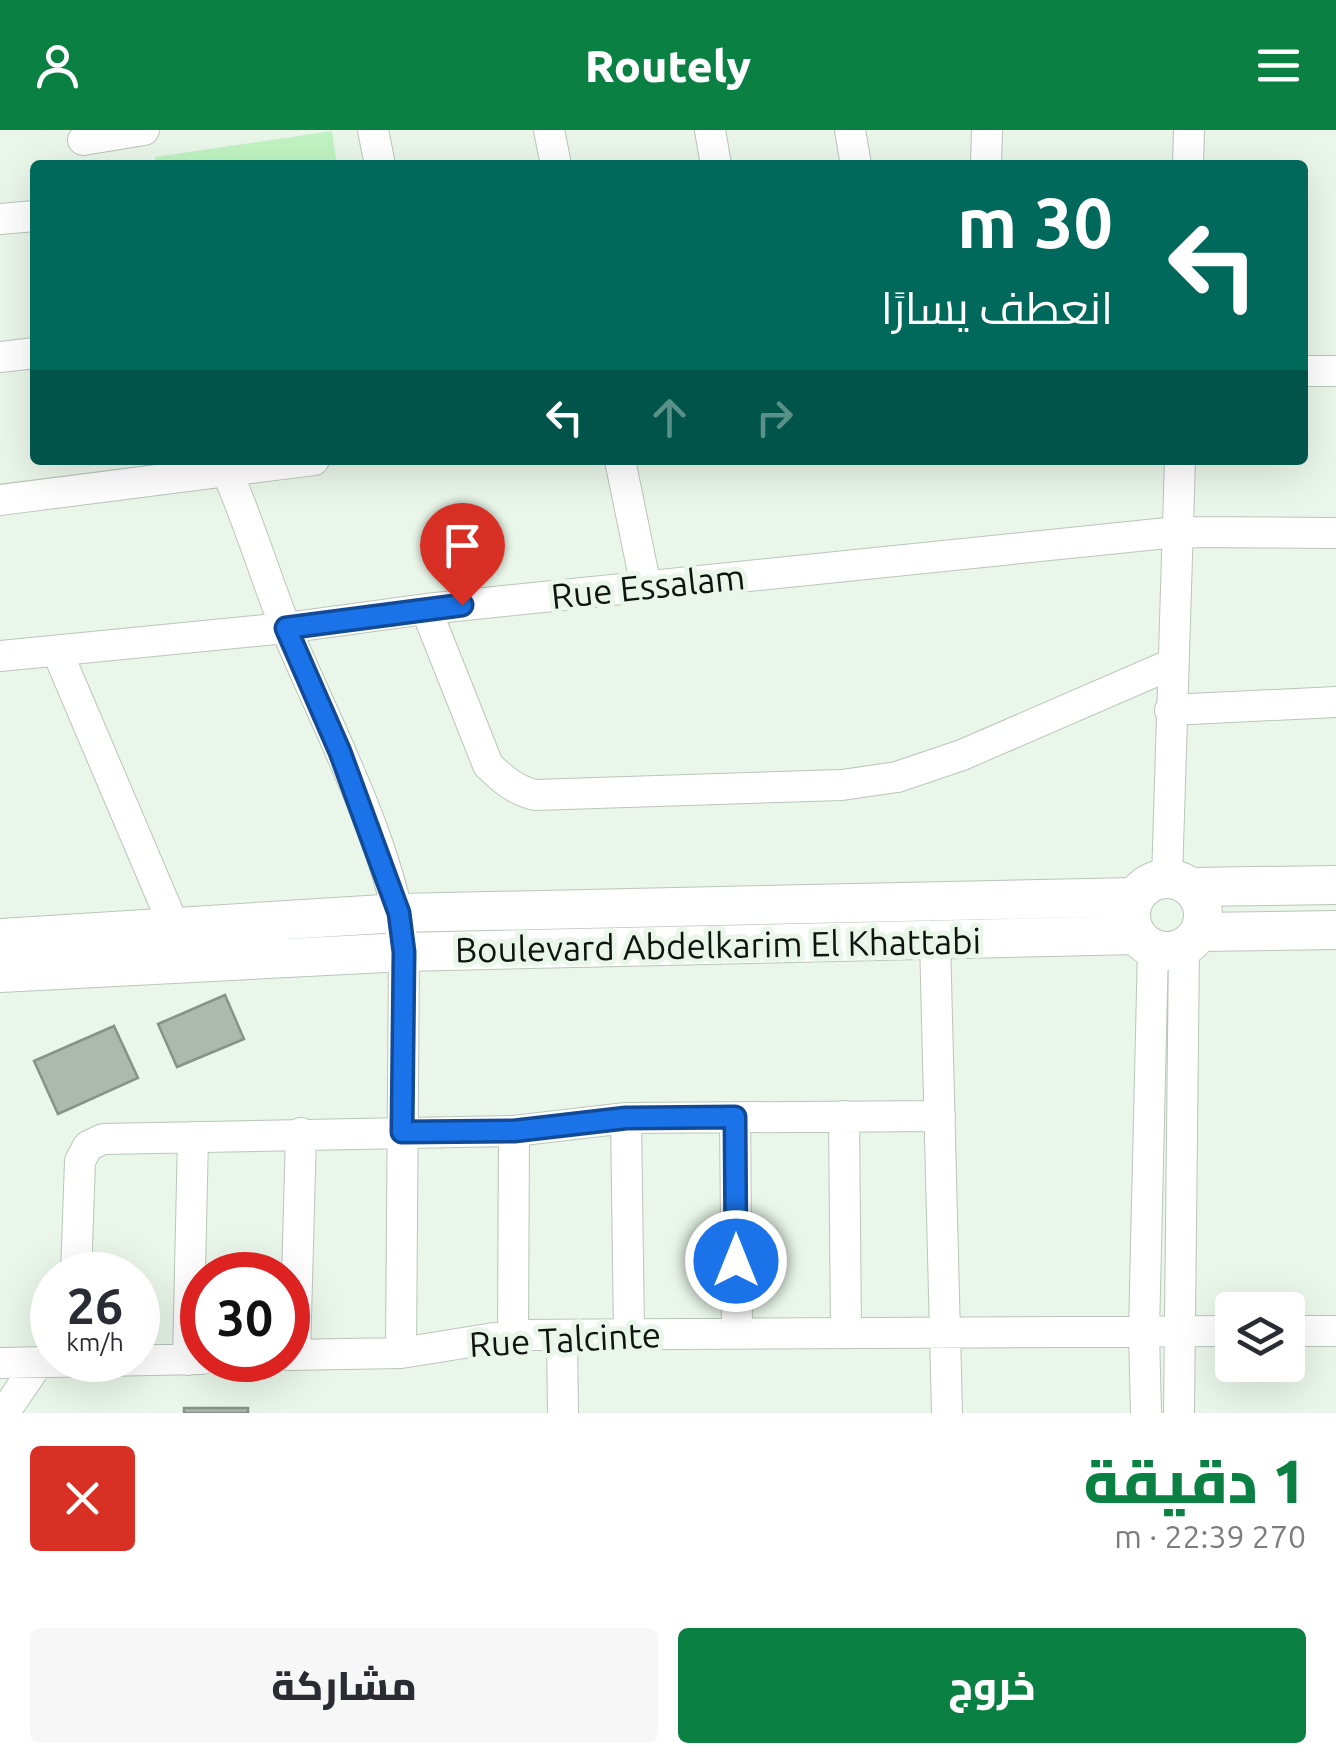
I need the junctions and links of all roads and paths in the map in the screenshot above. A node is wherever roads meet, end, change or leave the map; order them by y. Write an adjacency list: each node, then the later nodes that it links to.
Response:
1 (144, 130): 8 (street)
2 (373, 130): 9 (street)
3 (550, 130): 10 (street)
4 (710, 130): 11 (street)
5 (850, 130): 12 (street)
6 (987, 130): 13 (street)
7 (1189, 130): 14 (street)
8 (85, 145)
9 (379, 160)
10 (555, 160)
11 (715, 160)
12 (855, 160)
13 (986, 160)
14 (1188, 160)
15 (30, 216): 16 (street)
16 (0, 219)
17 (30, 353): 18 (street)
18 (0, 356)
19 (1308, 371): 20 (street)
20 (1336, 371)
21 (224, 465): 24 (street); 29 (street)
22 (621, 465): 27 (street)
23 (1180, 465): 25 (street)
24 (0, 500)
25 (1178, 532): 26 (street, Rue Essalam); 27 (street, Rue Essalam); 32 (street)
26 (1336, 533)
27 (646, 587): 28 (street, Rue Essalam)
28 (426, 609): 29 (street, Rue Essalam); 32 (street)
29 (286, 628): 30 (street, Rue Essalam); 37 (street)
30 (57, 650): 31 (street, Rue Essalam); 42 (street)
31 (0, 656)
32 (1172, 664): 34 (street)
33 (1336, 702): 34 (street)
34 (1170, 710): 36 (street)
35 (1336, 885): 36 (street, Boulevard Abdelkarim El Khattabi)
36 (1164, 888): 37 (street, Boulevard Abdelkarim El Khattabi); 41 (street); 41 (street)
37 (399, 913): 42 (street, Boulevard Abdelkarim El Khattabi); 43 (street)
38 (1336, 930): 41 (street, Boulevard Abdelkarim El Khattabi)
39 (0, 938): 42 (street, Boulevard Abdelkarim El Khattabi)
40 (936, 940): 41 (street, Boulevard Abdelkarim El Khattabi); 43 (street, Boulevard Abdelkarim El Khattabi); 46 (street)
41 (1168, 941): 61 (street); 62 (street)
42 (174, 946): 43 (street, Boulevard Abdelkarim El Khattabi); 44 (street, Boulevard Abdelkarim El Khattabi)
43 (404, 952): 50 (street)
44 (0, 974)
45 (844, 1116): 46 (street); 47 (street); 59 (street)
46 (940, 1116): 60 (street)
47 (735, 1117): 48 (street); 64 (street)
48 (626, 1118): 49 (street); 63 (street)
49 (514, 1131): 50 (street); 65 (street)
50 (402, 1132): 51 (street); 67 (street)
51 (301, 1133): 52 (street); 55 (street)
52 (193, 1137): 53 (street); 54 (street)
53 (77, 1252)
54 (194, 1252)
55 (296, 1252)
56 (1215, 1331): 62 (street, Rue Talcinte)
57 (1305, 1331): 58 (street)
58 (1336, 1331)
59 (846, 1332): 60 (street, Rue Talcinte); 64 (street, Rue Talcinte)
60 (945, 1332): 61 (street, Rue Talcinte); 74 (street)
61 (1144, 1332): 62 (street, Rue Talcinte); 75 (street)
62 (1178, 1332): 76 (street)
63 (629, 1333): 64 (street, Rue Talcinte); 66 (street, Rue Talcinte)
64 (736, 1333)
65 (512, 1335): 66 (street, Rue Talcinte); 67 (street, Rue Talcinte)
66 (562, 1336): 73 (street)
67 (401, 1353): 68 (street, Rue Talcinte)
68 (310, 1355)
69 (0, 1363): 70 (street)
70 (30, 1363)
71 (30, 1375): 72 (street)
72 (4, 1413)
73 (563, 1413)
74 (947, 1413)
75 (1146, 1413)
76 (1180, 1413)

